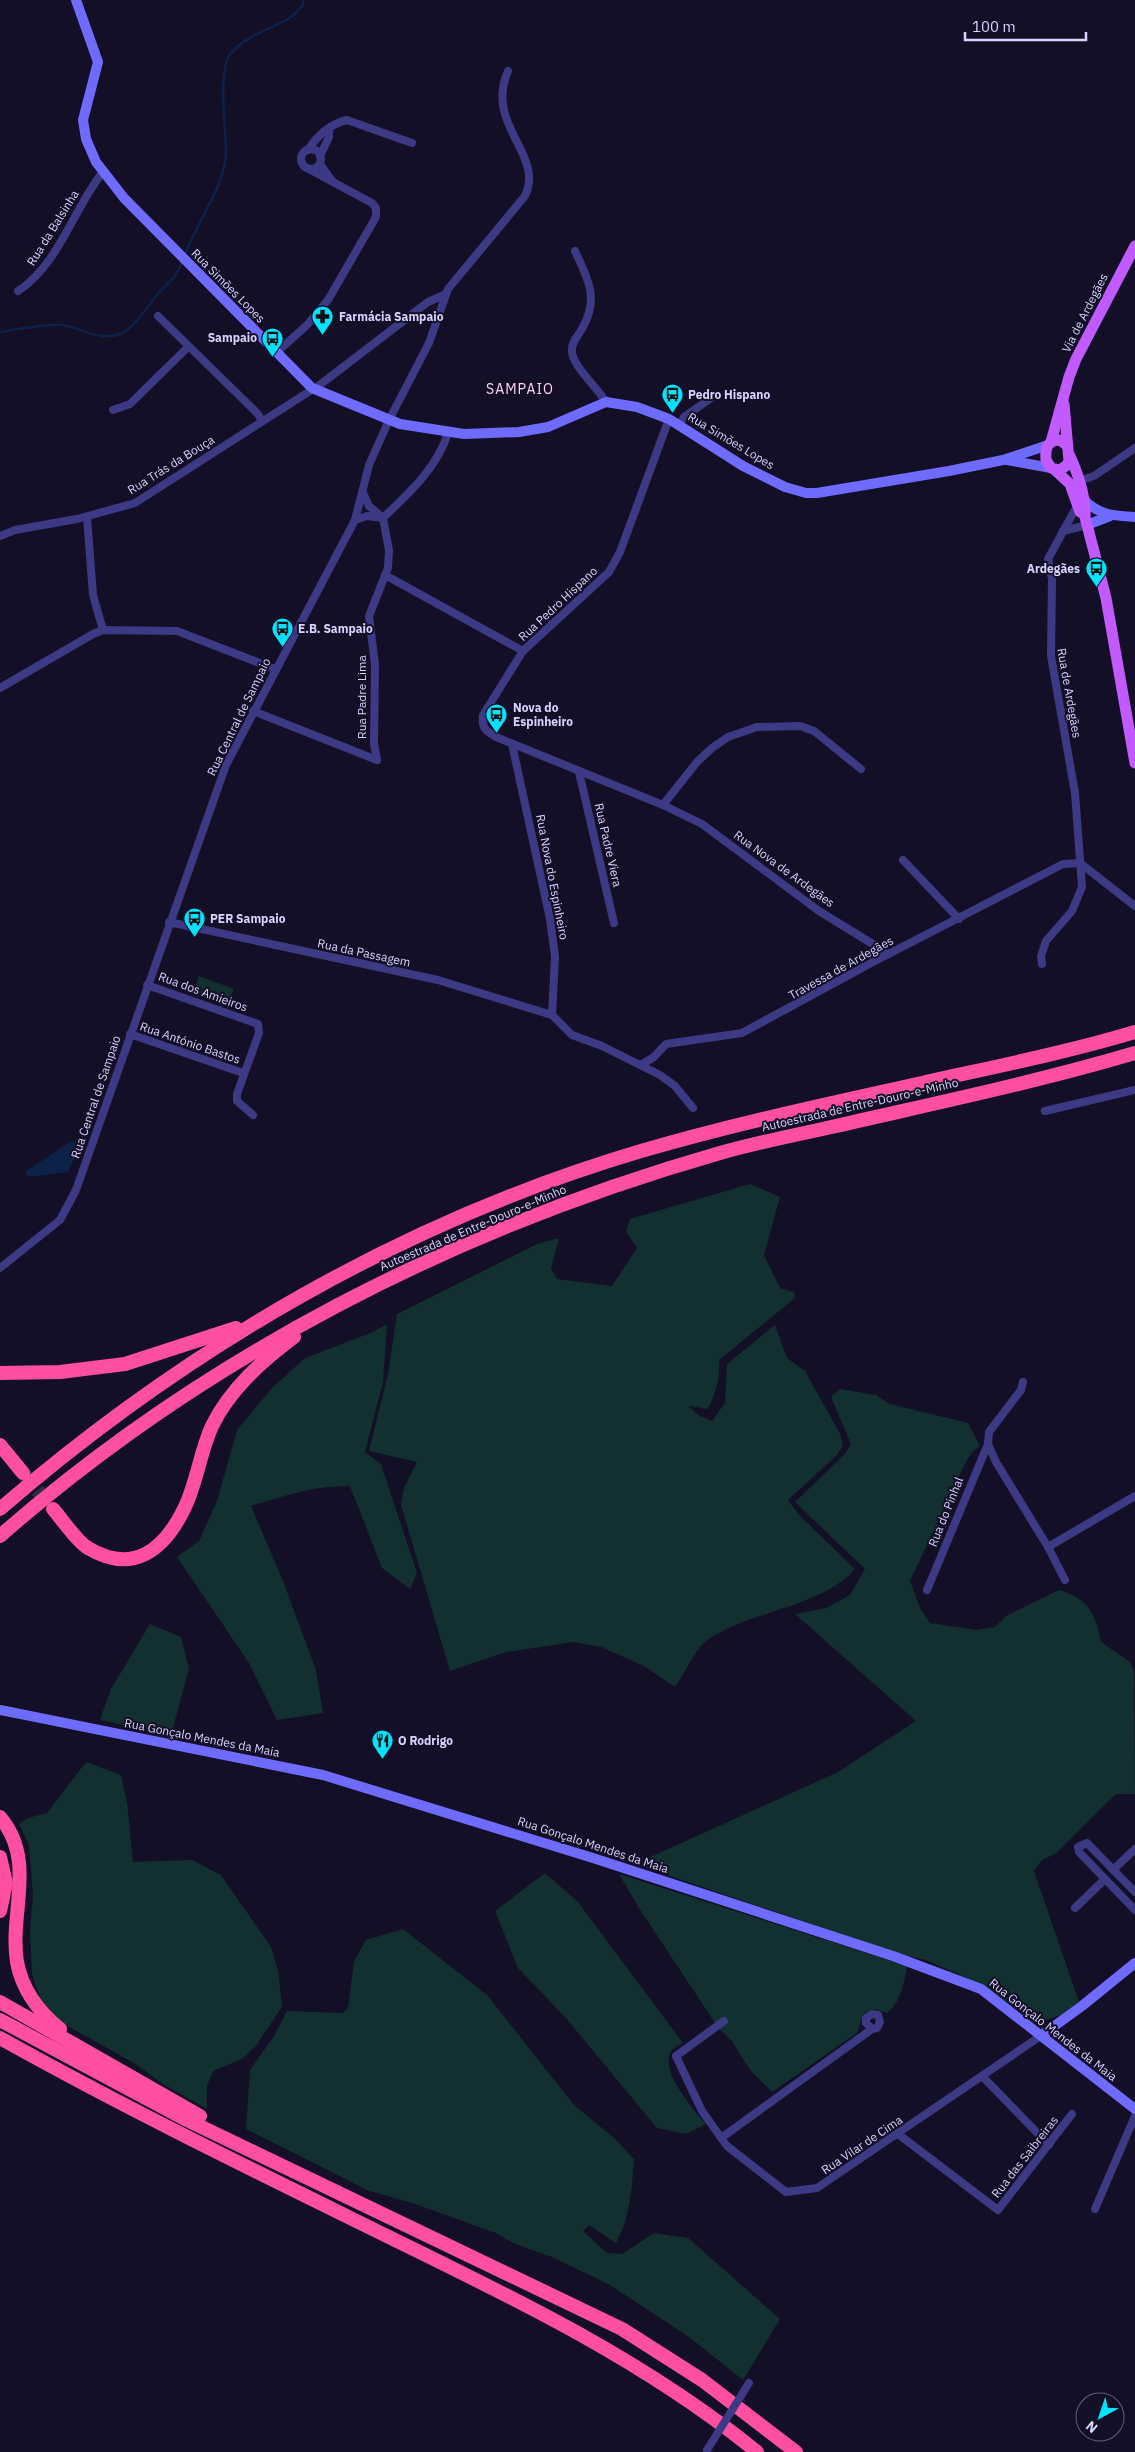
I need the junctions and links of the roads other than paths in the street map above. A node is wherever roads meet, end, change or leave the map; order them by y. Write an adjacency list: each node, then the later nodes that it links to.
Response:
1 (76, 0): 8 (street, Rua Simões Lopes)
2 (508, 71): 13 (street, Rua Central de Sampaio)
3 (328, 130): 4 (street); 5 (street); 6 (street)
4 (412, 143)
5 (308, 150): 6 (street); 7 (street)
6 (320, 160): 7 (street); 9 (street)
7 (307, 168): 9 (street)
8 (102, 173): 12 (street, Rua da Balsinha); 16 (street, Rua Simões Lopes)
9 (333, 182): 16 (street)
10 (1135, 246): 18 (main road, Via de Ardegães)
11 (575, 251): 20 (street)
12 (18, 291)
13 (446, 294): 17 (street, Rua Trás da Bouça); 22 (street, Rua Central de Sampaio)
14 (158, 316): 15 (street)
15 (188, 347): 21 (street); 23 (street)
16 (277, 352): 17 (street, Rua Simões Lopes)
17 (312, 388): 22 (street, Rua Simões Lopes); 23 (street, Rua Trás da Bouça)
18 (1063, 394): 26 (main road, Via de Ardegães); 28 (main road, Via de Ardegães)
19 (714, 396): 24 (street)
20 (606, 402): 24 (street, Rua Simões Lopes); 25 (street, Rua Simões Lopes)
21 (113, 410)
22 (389, 420): 25 (street, Rua Simões Lopes); 32 (street, Rua Central de Sampaio)
23 (262, 421): 34 (street, Rua Trás da Bouça)
24 (674, 422): 29 (street, Rua Simões Lopes); 44 (street, Rua Pedro Hispano)
25 (448, 433): 37 (street)
26 (1049, 444): 28 (main road); 29 (street, Rua Simões Lopes); 30 (main road)
27 (1135, 448): 31 (street)
28 (1069, 451): 30 (main road); 31 (main road, Via de Ardegães)
29 (1003, 460): 30 (street, Rua Simões Lopes)
30 (1053, 469): 33 (main road)
31 (1079, 481): 33 (main road, Via de Ardegães)
32 (363, 493): 37 (street); 38 (street, Rua Central de Sampaio)
33 (1081, 503): 35 (street); 39 (main road); 40 (street, Rua de Ardegães)
34 (87, 516): 41 (street, Rua Trás da Bouça); 43 (street)
35 (1110, 516): 36 (street); 39 (street)
36 (1135, 517)
37 (382, 518): 38 (street); 42 (street, Rua Padre Lima)
38 (355, 520): 45 (street, Rua Central de Sampaio)
39 (1086, 521): 40 (street); 49 (main road)
40 (1063, 531): 54 (street, Rua de Ardegães)
41 (0, 536)
42 (385, 575): 44 (street); 47 (street, Rua Padre Lima)
43 (104, 630): 45 (street); 46 (street)
44 (523, 651): 48 (street, Rua Pedro Hispano)
45 (275, 669): 47 (street, Rua Central de Sampaio)
46 (0, 688)
47 (253, 711): 57 (street, Rua Central de Sampaio)
48 (512, 744): 51 (street, Rua Pedro Hispano); 62 (street, Rua Nova do Espinheiro)
49 (1135, 763)
50 (861, 769): 52 (street)
51 (579, 772): 52 (street, Rua Pedro Hispano); 58 (street, Rua Padre Viera)
52 (663, 805): 59 (street, Rua Nova de Ardegães)
53 (903, 860): 56 (street)
54 (1080, 863): 55 (street); 56 (street, Travessa de Ardegães); 60 (street, Rua de Ardegães)
55 (1135, 906)
56 (959, 919): 59 (street, Travessa de Ardegães)
57 (169, 922): 61 (street, Rua Central de Sampaio); 62 (street, Rua da Passagem)
58 (614, 923)
59 (890, 954): 66 (street, Travessa de Ardegães)
60 (1042, 964)
61 (147, 984): 64 (street, Rua Central de Sampaio); 67 (street, Rua dos Amieiros)
62 (552, 1015): 66 (street)
63 (1135, 1032): 74 (highway, Autoestrada de Entre-Douro-e-Minho)
64 (130, 1034): 67 (street, Rua António Bastos); 72 (street, Rua Central de Sampaio)
65 (1135, 1053): 73 (highway, Autoestrada de Entre-Douro-e-Minho)
66 (641, 1065): 69 (street)
67 (243, 1073): 71 (street)
68 (1135, 1090): 70 (street)
69 (694, 1108)
70 (1045, 1112)
71 (253, 1115)
72 (0, 1268)
73 (334, 1306): 81 (highway); 83 (highway, Autoestrada de Entre-Douro-e-Minho)
74 (267, 1314): 75 (highway); 82 (highway, Autoestrada de Entre-Douro-e-Minho)
75 (0, 1373)
76 (1022, 1382): 77 (street, Rua do Pinhal)
77 (988, 1444): 84 (street); 86 (street, Rua do Pinhal)
78 (0, 1445): 79 (highway)
79 (23, 1473)
80 (1135, 1496): 84 (street)
81 (52, 1509)
82 (0, 1510)
83 (0, 1536)
84 (1048, 1546): 85 (street)
85 (1065, 1580)
86 (927, 1590)
87 (0, 1710): 102 (street, Rua Gonçalo Mendes da Maia)
88 (0, 1816): 104 (highway)
89 (1135, 1849): 91 (street)
90 (0, 1857): 96 (highway)
91 (1113, 1870): 92 (street); 93 (street)
92 (1105, 1879): 94 (street); 95 (street)
93 (1135, 1892)
94 (1075, 1908)
95 (1135, 1910)
96 (0, 1911)
97 (1135, 1963): 102 (street)
98 (0, 2002): 104 (highway)
99 (0, 2020): 112 (highway)
100 (724, 2021): 110 (street, Rua Vilar de Cima)
101 (872, 2029): 110 (street)
102 (1042, 2035): 105 (street, Rua Vilar de Cima); 106 (street, Rua Gonçalo Mendes da Maia)
103 (0, 2038): 116 (highway)
104 (85, 2050): 112 (highway)
105 (982, 2076): 109 (street, Rua Vilar de Cima); 111 (street)
106 (1135, 2109)
107 (1072, 2114): 111 (street, Rua das Saibreiras)
108 (1135, 2116): 113 (street)
109 (898, 2134): 110 (street, Rua Vilar de Cima); 111 (street, Rua das Saibreiras)
110 (721, 2138)
111 (1049, 2145)
112 (243, 2148): 117 (highway)
113 (1095, 2209)
114 (749, 2383): 115 (street, bridge)
115 (707, 2451)
116 (757, 2452)
117 (796, 2452)

